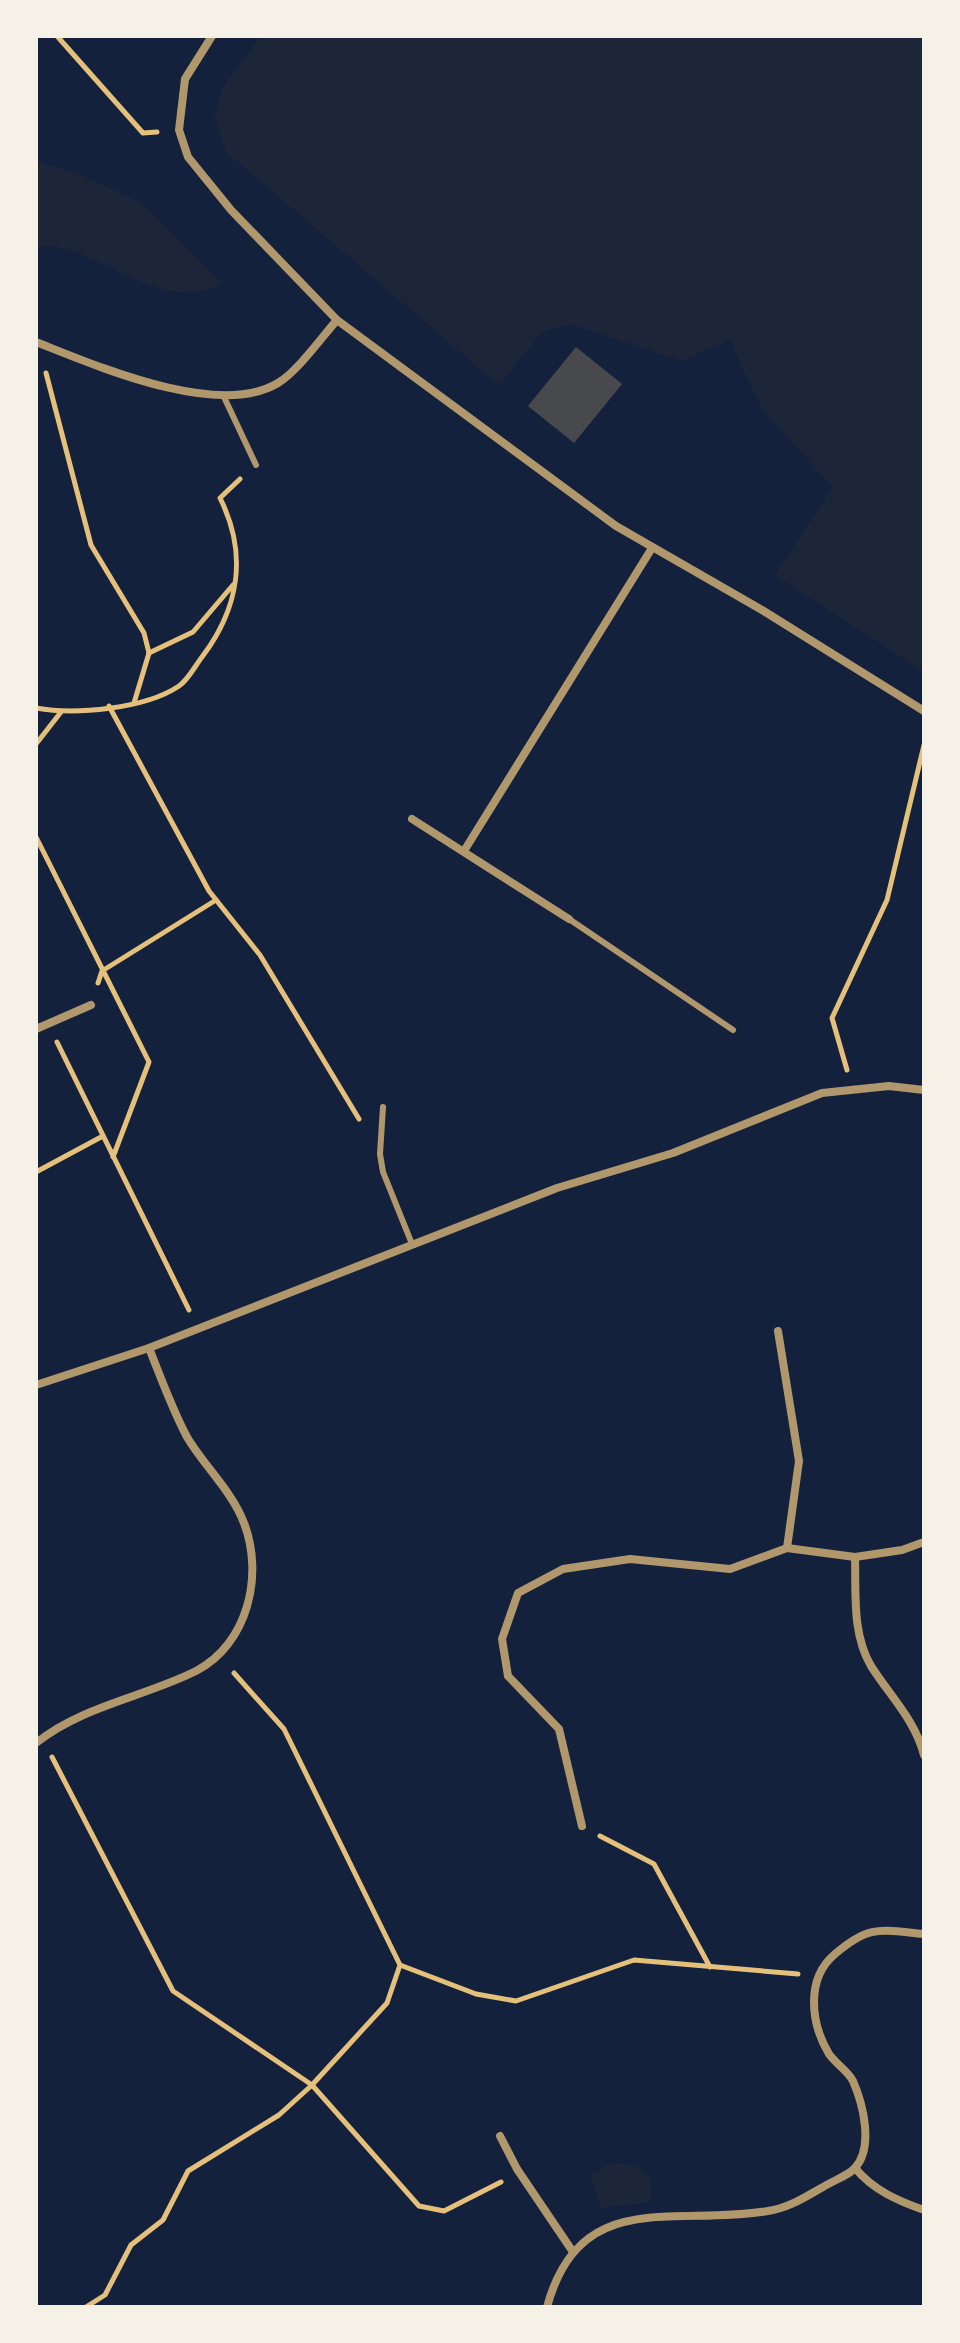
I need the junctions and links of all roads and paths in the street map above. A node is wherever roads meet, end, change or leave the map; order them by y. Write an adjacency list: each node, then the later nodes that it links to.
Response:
1 (57, 36): 3 (path)
2 (212, 36): 3 (street)
3 (179, 130): 4 (street)
4 (337, 320): 7 (street); 9 (street)
5 (36, 342): 6 (street)
6 (50, 348): 7 (street); 11 (path)
7 (224, 397): 8 (lane)
8 (256, 465): 10 (path)
9 (652, 548): 15 (street); 22 (street)
10 (237, 581): 11 (path); 12 (path)
11 (149, 653): 12 (path)
12 (134, 703): 13 (path)
13 (109, 706): 16 (path); 23 (path)
14 (36, 708): 16 (path)
15 (924, 711)
16 (61, 712): 17 (path)
17 (36, 744)
18 (924, 745): 30 (path)
19 (412, 819): 22 (street)
20 (36, 836): 21 (path); 25 (path)
21 (36, 847)
22 (464, 851): 24 (street)
23 (216, 900): 25 (path); 34 (path)
24 (569, 919): 29 (lane)
25 (102, 971): 26 (path); 35 (path)
26 (91, 1005): 27 (street)
27 (48, 1024): 28 (street); 33 (path)
28 (37, 1025)
29 (733, 1030)
30 (853, 1090): 31 (street); 37 (street)
31 (924, 1090)
32 (383, 1107): 34 (lane)
33 (103, 1136): 35 (path); 36 (path)
34 (380, 1154): 37 (lane)
35 (113, 1157): 38 (path)
36 (36, 1172)
37 (412, 1244): 38 (street)
38 (198, 1327): 40 (street)
39 (778, 1331): 43 (street)
40 (149, 1348): 41 (street); 45 (street)
41 (36, 1385)
42 (924, 1542): 44 (street)
43 (787, 1548): 44 (street); 48 (street)
44 (855, 1557): 47 (street)
45 (219, 1656): 46 (street); 50 (path)
46 (39, 1741): 53 (path)
47 (924, 1755)
48 (582, 1826): 51 (path)
49 (924, 1934): 52 (street)
50 (400, 1965): 51 (path); 53 (path)
51 (710, 1968): 52 (path)
52 (818, 1978): 55 (street)
53 (312, 2085): 56 (path); 59 (path)
54 (500, 2136): 56 (street)
55 (855, 2168): 57 (street); 58 (street)
56 (521, 2176): 58 (street)
57 (924, 2210)
58 (573, 2252): 60 (street)
59 (86, 2307)
60 (547, 2307)

